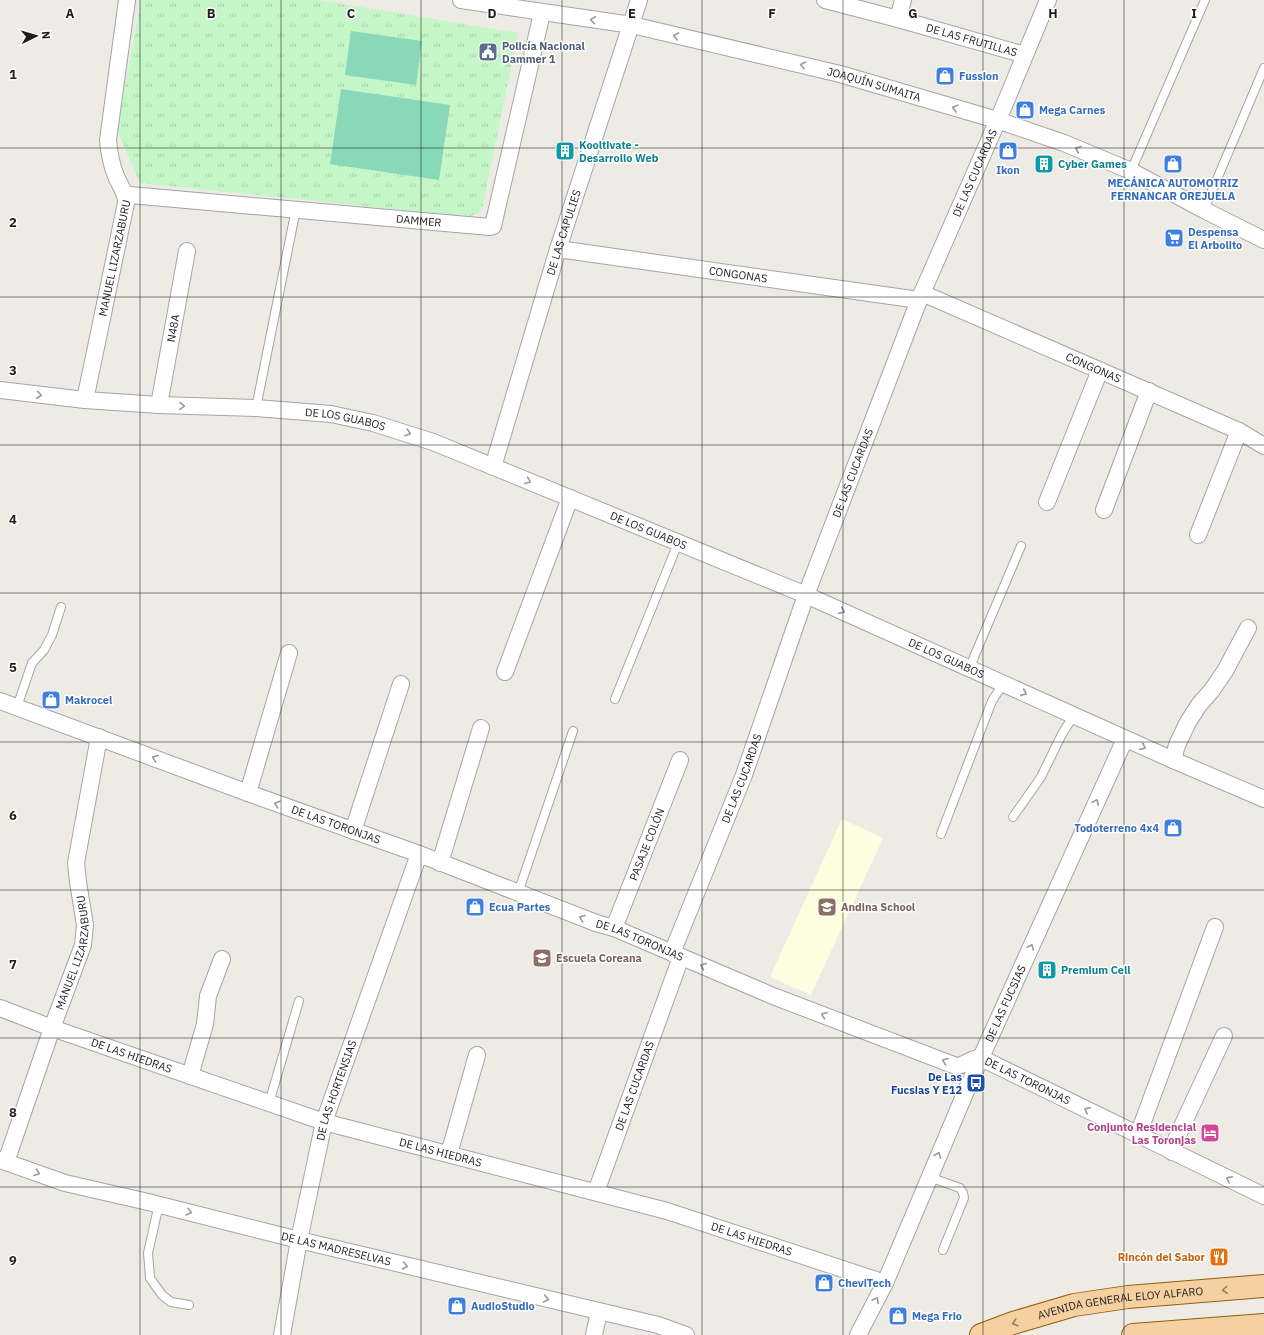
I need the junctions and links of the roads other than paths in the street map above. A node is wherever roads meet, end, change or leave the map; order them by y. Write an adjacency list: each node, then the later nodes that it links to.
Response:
1 (127, 0): 16 (street, MANUEL LIZARZABURU)
2 (461, 0): 8 (street, JOAQUÍN SUMAITA)
3 (639, 0): 11 (street, DE LAS CAPULIES)
4 (825, 0): 10 (street, DE LAS FRUTILLAS)
5 (903, 0): 10 (street)
6 (1048, 0): 12 (street, DE LAS CUCARDAS)
7 (1204, 0): 15 (lane)
8 (518, 4): 9 (street, JOAQUÍN SUMAITA)
9 (542, 12): 11 (street, JOAQUÍN SUMAITA, one-way to 9); 17 (street, DAMMER)
10 (898, 18): 12 (street, DE LAS FRUTILLAS)
11 (632, 25): 14 (street, JOAQUÍN SUMAITA, one-way to 11); 20 (street, DE LAS CAPULIES)
12 (1025, 55): 14 (street, DE LAS CUCARDAS)
13 (1264, 68): 18 (lane)
14 (997, 120): 15 (street, JOAQUÍN SUMAITA, one-way to 14); 22 (street, DE LAS CUCARDAS)
15 (1131, 171): 18 (street, JOAQUÍN SUMAITA)
16 (125, 194): 17 (street, DAMMER); 26 (street, MANUEL LIZARZABURU)
17 (296, 209): 28 (lane)
18 (1204, 210): 19 (street, JOAQUÍN SUMAITA)
19 (1264, 240)
20 (558, 249): 22 (street, CONGONAS); 31 (street, DE LAS CAPULIES)
21 (187, 251): 27 (street, N48A)
22 (921, 296): 23 (street, CONGONAS); 38 (street, DE LAS CUCARDAS)
23 (1100, 370): 25 (street, CONGONAS); 33 (street)
24 (0, 390): 26 (street, DE LOS GUABOS, one-way to 26)
25 (1149, 391): 29 (street, CONGONAS); 34 (street)
26 (85, 400): 27 (street, DE LOS GUABOS)
27 (159, 405): 28 (street, DE LOS GUABOS, one-way to 28)
28 (256, 408): 31 (street, DE LOS GUABOS, one-way to 31)
29 (1239, 431): 30 (street, CONGONAS); 35 (street)
30 (1264, 446)
31 (493, 467): 32 (street, DE LOS GUABOS, one-way to 32)
32 (570, 498): 36 (street, DE LOS GUABOS); 43 (street)
33 (1047, 502)
34 (1104, 510)
35 (1198, 535)
36 (678, 542): 38 (street, DE LOS GUABOS); 46 (lane)
37 (1021, 546): 42 (lane)
38 (806, 595): 42 (street, DE LOS GUABOS, one-way to 42); 66 (street, DE LAS CUCARDAS)
39 (61, 607): 48 (lane)
40 (1248, 628): 55 (street)
41 (289, 653): 56 (street)
42 (970, 669): 45 (street, DE LOS GUABOS)
43 (505, 672)
44 (401, 684): 59 (street)
45 (1003, 684): 49 (street, DE LOS GUABOS, one-way to 49); 60 (lane)
46 (615, 699)
47 (0, 701): 48 (street, DE LAS TORONJAS)
48 (17, 707): 52 (street, DE LAS TORONJAS)
49 (1074, 715): 53 (street, DE LOS GUABOS); 58 (lane)
50 (481, 728): 62 (street)
51 (573, 731): 63 (lane)
52 (99, 737): 56 (street, DE LAS TORONJAS, one-way to 52); 70 (street, MANUEL LIZARZABURU)
53 (1124, 739): 55 (street, DE LOS GUABOS, one-way to 55); 73 (street, DE LAS FUCSIAS, one-way to 53)
54 (680, 760): 65 (street, PASAJE COLÓN)
55 (1173, 760): 57 (street, DE LOS GUABOS)
56 (248, 793): 59 (street, DE LAS TORONJAS, one-way to 56)
57 (1264, 799)
58 (1013, 817)
59 (353, 831): 61 (street, DE LAS TORONJAS)
60 (941, 834)
61 (419, 854): 62 (street, DE LAS TORONJAS); 76 (street, DE LAS HORTENSIAS)
62 (440, 862): 63 (street, DE LAS TORONJAS)
63 (518, 893): 65 (street, DE LAS TORONJAS, one-way to 63)
64 (1215, 927): 77 (street)
65 (614, 928): 66 (street, DE LAS TORONJAS)
66 (676, 955): 73 (street, DE LAS TORONJAS, one-way to 66); 82 (street, DE LAS CUCARDAS)
67 (222, 959): 74 (street)
68 (299, 1001): 75 (lane)
69 (0, 1008): 70 (street, DE LAS HIEDRAS)
70 (52, 1028): 74 (street, DE LAS HIEDRAS); 80 (street, MANUEL LIZARZABURU)
71 (1224, 1036): 78 (street)
72 (477, 1055): 79 (street)
73 (981, 1058): 77 (street, DE LAS TORONJAS, one-way to 73); 81 (street, DE LAS FUCSIAS, one-way to 73)
74 (190, 1076): 75 (street, DE LAS HIEDRAS)
75 (269, 1103): 76 (street, DE LAS HIEDRAS)
76 (324, 1122): 79 (street, DE LAS HIEDRAS); 85 (street, DE LAS HORTENSIAS)
77 (1138, 1135): 78 (street, DE LAS TORONJAS)
78 (1172, 1152): 83 (street, DE LAS TORONJAS, one-way to 78)
79 (449, 1154): 82 (street, DE LAS HIEDRAS)
80 (3, 1161): 84 (street, DE LAS MADRESELVAS, one-way to 84)
81 (929, 1177): 86 (lane); 87 (street, DE LAS FUCSIAS)
82 (596, 1192): 87 (street, DE LAS HIEDRAS)
83 (1264, 1196)
84 (159, 1204): 85 (street, DE LAS MADRESELVAS, one-way to 85); 89 (lane)
85 (299, 1240): 90 (street, DE LAS MADRESELVAS, one-way to 90); 93 (street, DE LAS HORTENSIAS)
86 (943, 1250)
87 (885, 1282): 95 (street, DE LAS FUCSIAS, one-way to 87)
88 (1264, 1286): 96 (main road, AVENIDA GENERAL ELOY ALFARO, one-way to 96)
89 (189, 1306)
90 (599, 1312): 92 (street, DE LAS MADRESELVAS); 94 (street)
91 (1264, 1325): 97 (main road)
92 (678, 1333)
93 (282, 1335)
94 (594, 1335)
95 (858, 1335)
96 (981, 1335)
97 (1132, 1335)

